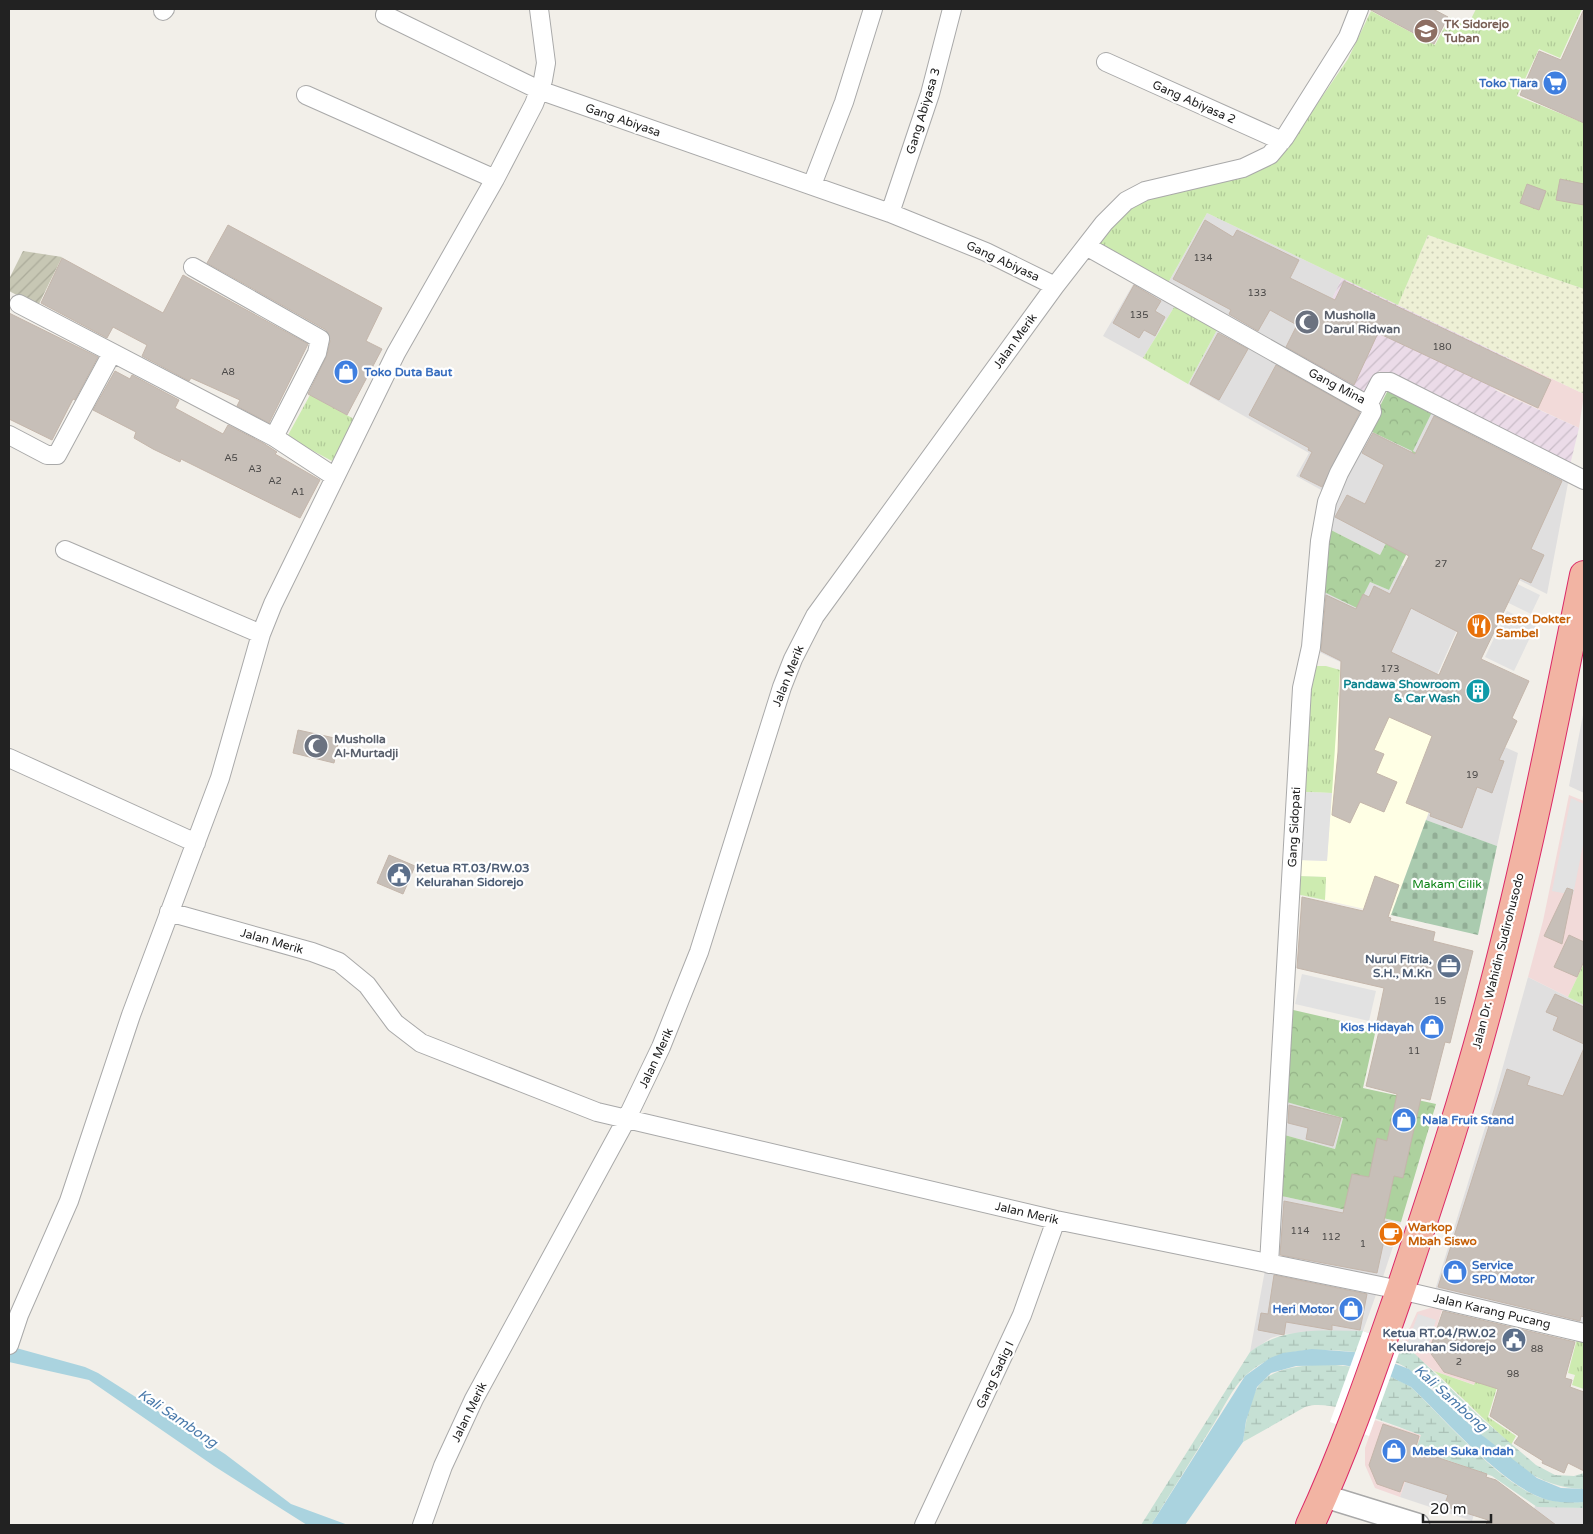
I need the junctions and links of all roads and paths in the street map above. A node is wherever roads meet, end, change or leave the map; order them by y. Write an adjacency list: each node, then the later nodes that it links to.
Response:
1 (539, 9): 7 (street)
2 (873, 9): 11 (street)
3 (952, 9): 12 (street, Gang Abiyasa 3)
4 (1355, 10): 9 (street, Gang Abiyasa)
5 (385, 15): 7 (street, Gang Abiyasa)
6 (1106, 62): 9 (street, Gang Abiyasa 2)
7 (539, 90): 10 (street); 11 (street, Gang Abiyasa)
8 (306, 95): 10 (street)
9 (1282, 141): 13 (street, Gang Abiyasa)
10 (495, 179): 21 (street)
11 (812, 185): 12 (street, Gang Abiyasa)
12 (890, 213): 15 (street, Gang Abiyasa)
13 (1086, 246): 15 (street, Gang Abiyasa); 18 (street, Gang Mina)
14 (193, 267): 20 (street)
15 (1055, 286): 29 (street, Jalan Merik)
16 (19, 304): 17 (street)
17 (112, 353): 19 (street); 20 (street)
18 (1368, 405): 22 (street, Gang Mina); 31 (street, Gang Sidopati)
19 (9, 434)
20 (274, 437): 21 (street)
21 (335, 477): 25 (street)
22 (1584, 480)
23 (65, 550): 25 (street)
24 (1584, 575): 32 (highway, Jalan Dr. Wahidin Sudirohusodo)
25 (261, 634): 27 (street)
26 (9, 758): 27 (street)
27 (196, 843): 28 (street)
28 (169, 912): 29 (street, Jalan Merik); 34 (street)
29 (626, 1120): 30 (street, Jalan Merik); 36 (street, Jalan Merik)
30 (1056, 1220): 31 (street, Jalan Merik); 37 (street, Gang Sadig I)
31 (1269, 1264): 32 (street, Jalan Merik)
32 (1400, 1290): 33 (street, Jalan Karang Pucang); 35 (highway, Jalan Dr. Wahidin Sudirohusodo)
33 (1584, 1333)
34 (11, 1337)
35 (1324, 1496): 38 (highway, Jalan Dr. Wahidin Sudirohusodo); 39 (street)
36 (422, 1525)
37 (924, 1525)
38 (1310, 1525)
39 (1418, 1525)

